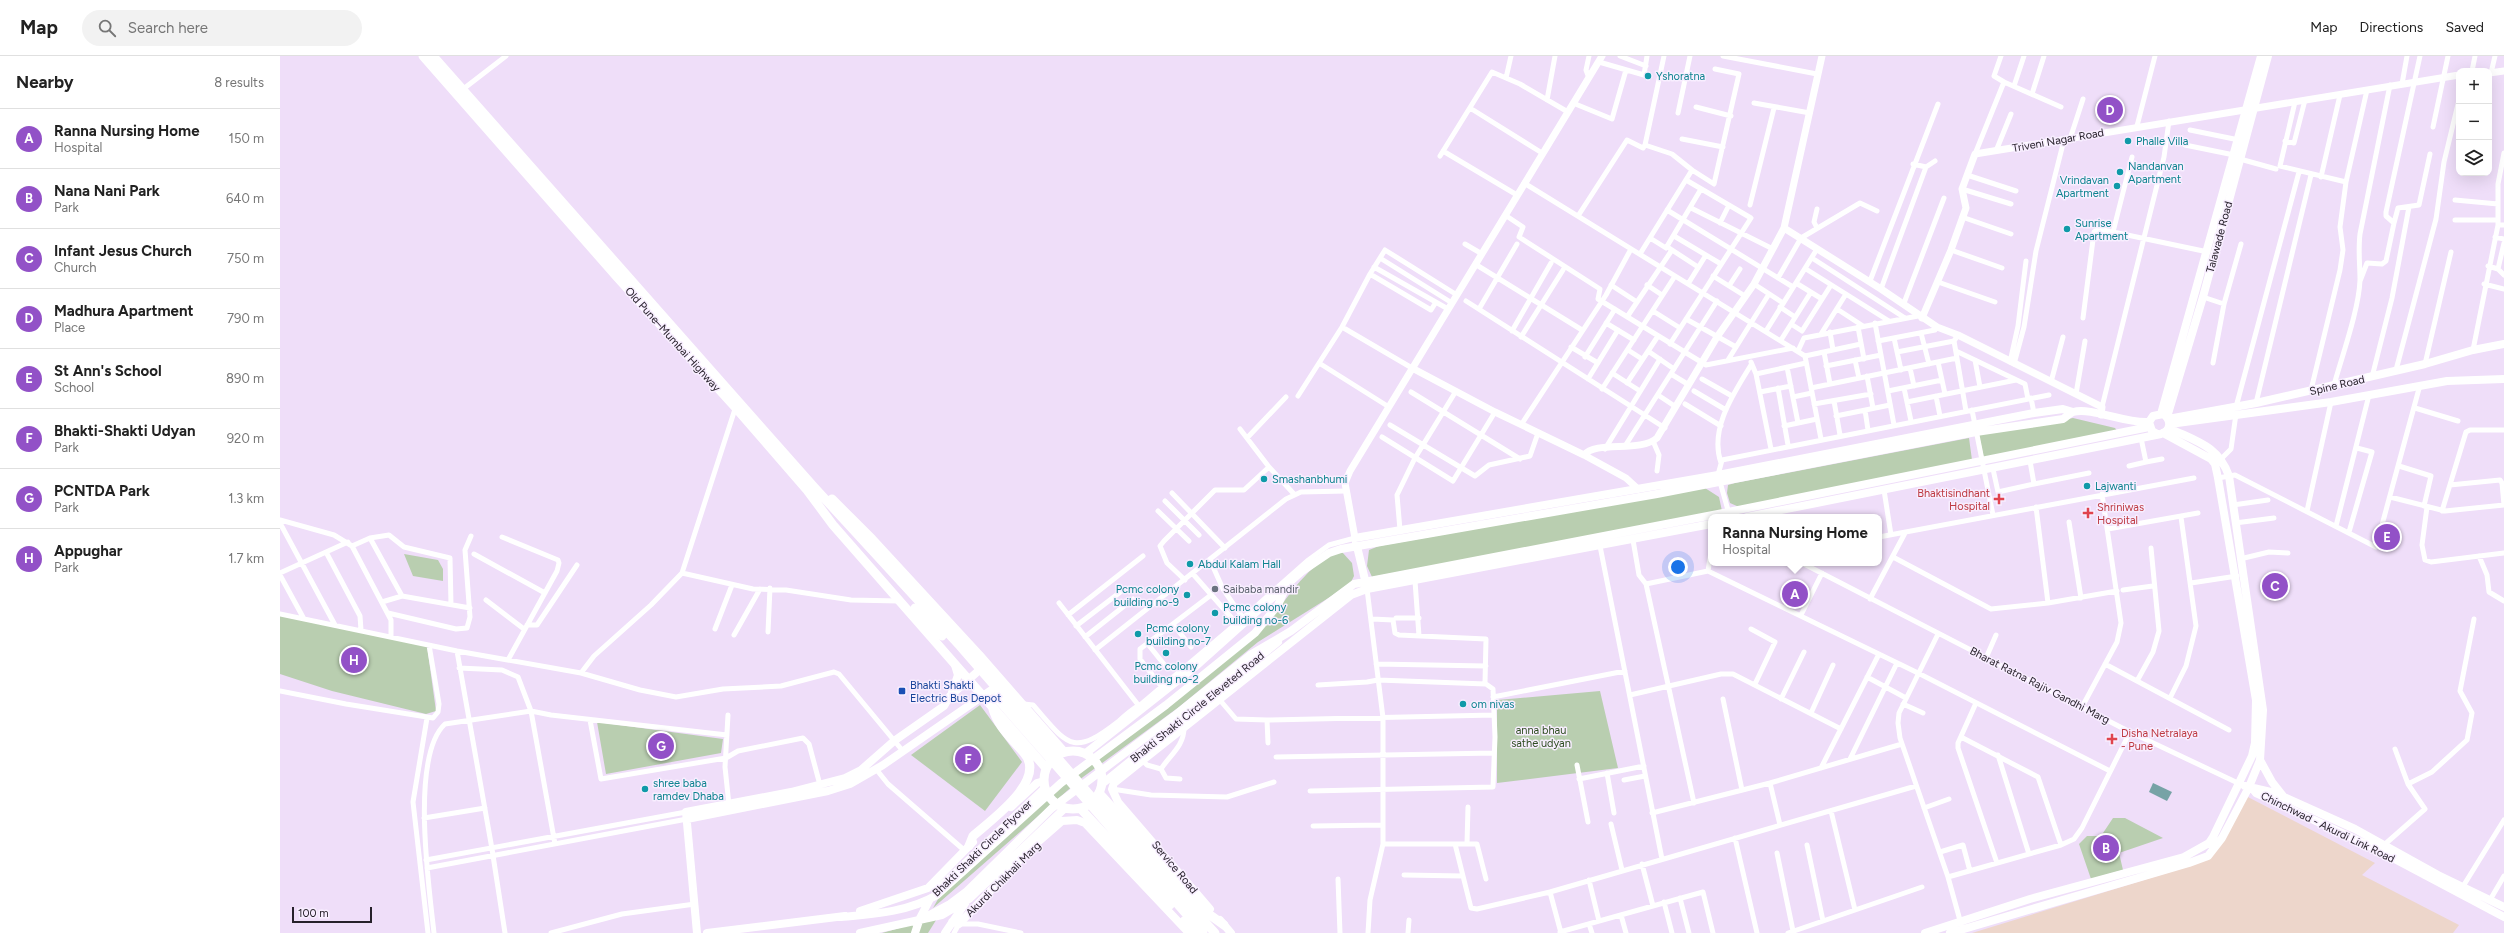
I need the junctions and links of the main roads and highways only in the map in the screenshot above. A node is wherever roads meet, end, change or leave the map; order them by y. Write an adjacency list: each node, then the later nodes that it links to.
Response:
1 (423, 56): 10 (highway, Old Pune–Mumbai Highway)
2 (433, 56): 10 (highway, Old Pune–Mumbai Highway)
3 (2261, 56): 5 (main road, Talawade Road)
4 (2268, 56): 5 (main road, Talawade Road)
5 (2250, 109): 6 (main road, Talawade Road); 6 (main road, Talawade Road)
6 (2237, 157): 7 (main road, Talawade Road)
7 (2211, 253): 13 (main road, Talawade Road); 13 (main road, Talawade Road)
8 (2504, 344): 11 (main road, Spine Road)
9 (2504, 380): 11 (main road, Spine Road)
10 (738, 405): 17 (highway, Old Pune–Mumbai Highway)
11 (2236, 410): 13 (main road, Spine Road)
12 (2073, 412): 14 (main road); 16 (main road); 16 (main road)
13 (2165, 424): 14 (main road); 14 (main road); 15 (main road, Spine Road); 24 (main road); 24 (main road)
14 (2149, 425): 15 (main road)
15 (1982, 466): 18 (main road); 19 (main road)
16 (1719, 479): 23 (main road); 23 (main road)
17 (811, 488): 20 (highway); 29 (highway, Old Pune–Mumbai Highway); 30 (highway)
18 (1734, 514)
19 (1775, 514)
20 (835, 515): 65 (highway); 66 (highway)
21 (1708, 518): 25 (main road)
22 (1708, 525): 27 (main road)
23 (1358, 547): 25 (main road); 26 (main road)
24 (2239, 576): 40 (main road); 44 (main road)
25 (1366, 580): 27 (main road); 28 (main road)
26 (1286, 586): 39 (main road); 54 (main road)
27 (1367, 589): 58 (main road, Service Road)
28 (1291, 631): 43 (main road, Bhakti Shakti Circle Eleveted Road); 56 (main road)
29 (953, 659): 31 (highway, Old Pune–Mumbai Highway); 33 (main road)
30 (987, 664): 31 (main road); 32 (highway)
31 (967, 680): 33 (main road); 34 (highway, Old Pune–Mumbai Highway)
32 (1003, 682): 34 (main road); 38 (highway)
33 (950, 696): 36 (main road)
34 (982, 697): 35 (highway, Old Pune–Mumbai Highway); 37 (main road)
35 (992, 704): 41 (highway, Old Pune–Mumbai Highway); 51 (highway)
36 (938, 710): 37 (main road); 48 (main road)
37 (946, 720): 48 (main road)
38 (1064, 752): 39 (highway); 41 (highway)
39 (1086, 753): 43 (highway)
40 (2260, 760): 45 (main road); 47 (main road)
41 (1046, 768): 42 (highway)
42 (1044, 784): 49 (highway); 51 (main road); 63 (main road, Bhakti Shakti Circle Flyover)
43 (1102, 784): 46 (highway)
44 (2240, 784): 45 (main road); 68 (main road)
45 (2251, 788): 47 (main road, Chinchwad - Akurdi Link Road); 55 (main road, Chinchwad - Akurdi Link Road); 69 (main road)
46 (1099, 793): 50 (highway); 58 (highway)
47 (2284, 797): 53 (main road, Chinchwad - Akurdi Link Road)
48 (729, 808): 60 (main road)
49 (1065, 808): 50 (highway); 52 (main road)
50 (1080, 808): 59 (highway)
51 (967, 848): 54 (main road)
52 (968, 898): 56 (main road); 57 (main road)
53 (2504, 907)
54 (841, 917): 61 (main road)
55 (2504, 917)
56 (922, 919): 62 (main road)
57 (956, 923): 59 (main road, Akurdi Chikhali Marg); 64 (main road, Akurdi Chikhali Marg)
58 (1224, 925): 67 (main road, Service Road)
59 (1191, 931)
60 (697, 933)
61 (707, 933)
62 (860, 933)
63 (916, 933)
64 (945, 933)
65 (1204, 933)
66 (1215, 933)
67 (1231, 933)
68 (1925, 933)
69 (1950, 933)

